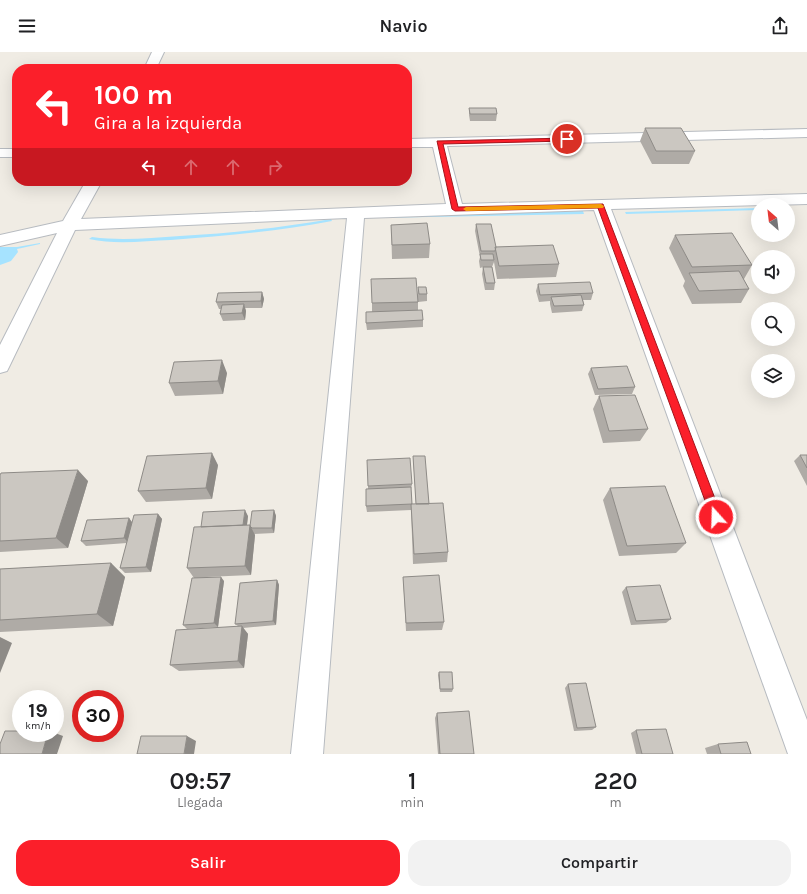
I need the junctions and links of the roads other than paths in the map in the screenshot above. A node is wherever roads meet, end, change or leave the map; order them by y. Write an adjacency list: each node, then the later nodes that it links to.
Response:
1 (158, 52): 2 (street)
2 (152, 64)
3 (807, 133): 4 (street)
4 (439, 142): 5 (street); 11 (street)
5 (412, 143)
6 (0, 153): 7 (street)
7 (12, 153)
8 (91, 186): 13 (street)
9 (807, 199): 10 (street)
10 (601, 206): 11 (street); 17 (street)
11 (455, 209): 12 (street)
12 (356, 213): 13 (street); 16 (street)
13 (70, 224): 14 (street); 15 (street)
14 (0, 241)
15 (0, 365)
16 (307, 754)
17 (804, 754)

